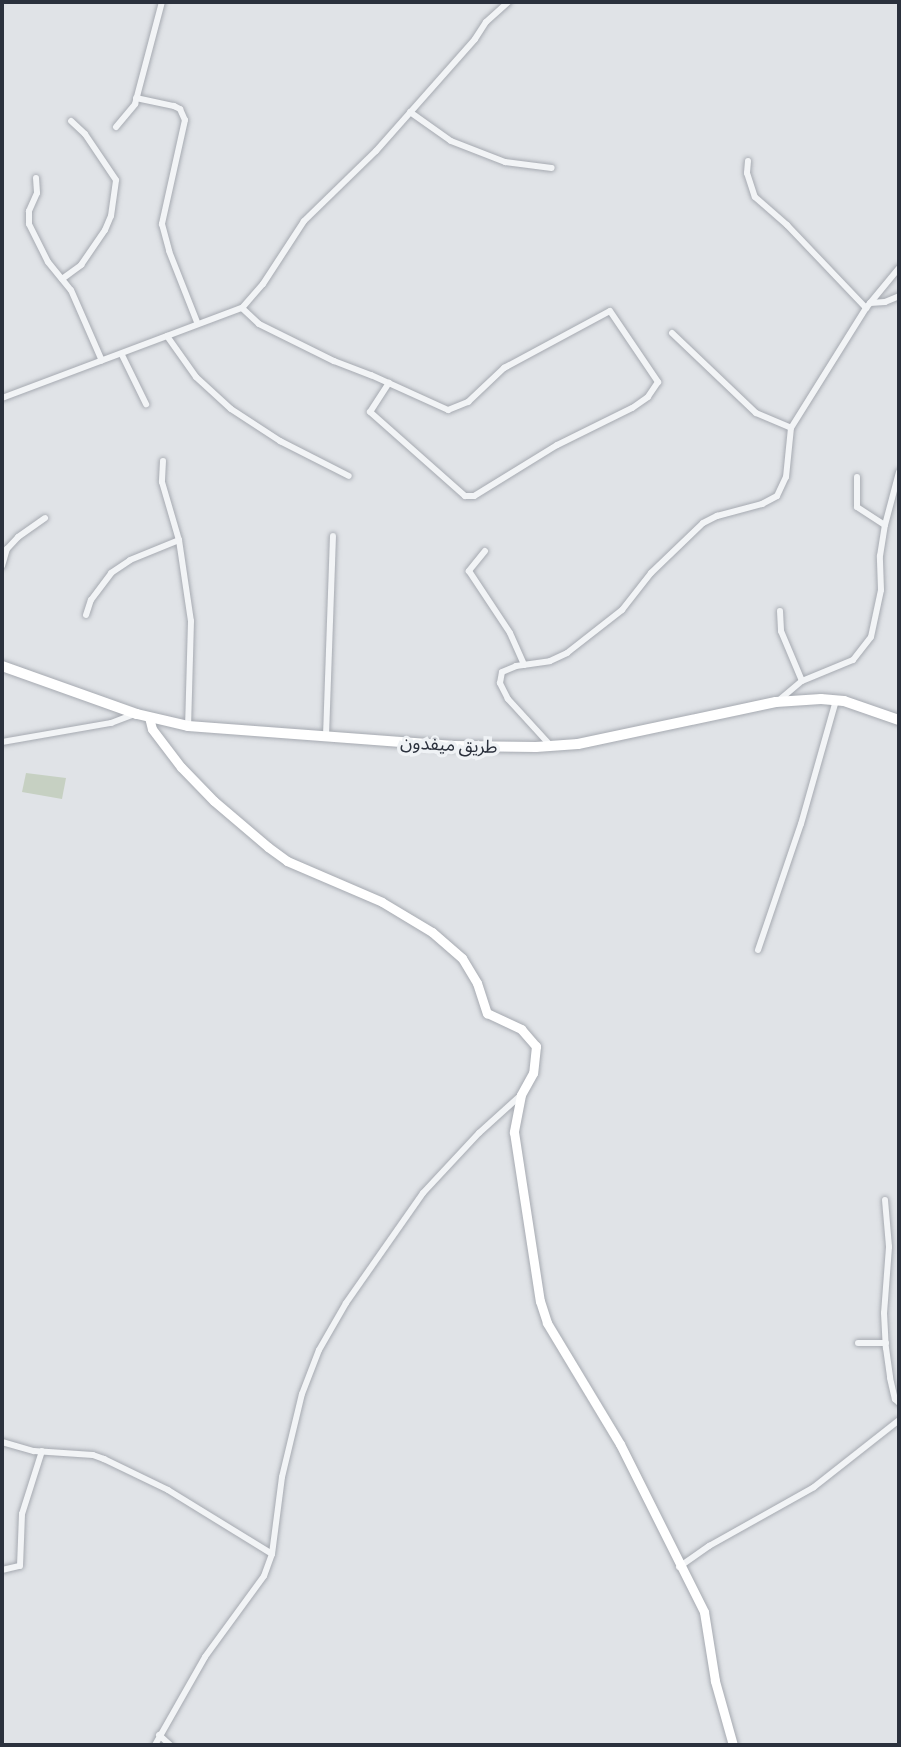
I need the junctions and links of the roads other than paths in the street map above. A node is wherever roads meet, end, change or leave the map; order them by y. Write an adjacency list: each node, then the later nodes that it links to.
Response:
1 (162, 2): 3 (street)
2 (508, 2): 4 (street)
3 (136, 98): 6 (street); 15 (street)
4 (410, 111): 8 (street); 14 (street)
5 (71, 121): 11 (street)
6 (116, 127)
7 (748, 161): 13 (street)
8 (552, 168)
9 (36, 178): 11 (street)
10 (899, 268): 13 (street)
11 (62, 279): 19 (street)
12 (899, 296): 13 (street)
13 (868, 305): 23 (street)
14 (242, 307): 15 (street); 20 (street)
15 (197, 323): 17 (street)
16 (672, 333): 23 (street)
17 (167, 336): 18 (street); 26 (street)
18 (122, 355): 19 (street); 22 (street)
19 (102, 361): 21 (street)
20 (389, 383): 20 (street)
21 (2, 398)
22 (146, 404)
23 (791, 428): 36 (street)
24 (163, 461): 31 (street)
25 (899, 472): 29 (street)
26 (349, 475)
27 (857, 477): 29 (street)
28 (45, 518): 33 (street)
29 (885, 525): 38 (street)
30 (333, 536): 45 (street)
31 (179, 540): 35 (street); 44 (street)
32 (485, 551): 36 (street)
33 (2, 566)
34 (780, 611): 38 (street)
35 (86, 615)
36 (524, 665): 47 (street)
37 (2, 666): 41 (main road, طريق ميفدون)
38 (802, 681): 40 (street)
39 (836, 700): 40 (main road, طريق ميفدون); 43 (main road, طريق ميفدون); 48 (street)
40 (776, 702): 47 (main road, طريق ميفدون)
41 (137, 714): 42 (main road, طريق ميفدون); 46 (street)
42 (149, 717): 44 (main road, طريق ميفدون); 49 (street)
43 (899, 720)
44 (188, 726): 45 (main road, طريق ميفدون)
45 (326, 736): 47 (main road, طريق ميفدون)
46 (2, 742)
47 (551, 746)
48 (758, 950)
49 (521, 1095): 57 (street); 58 (street)
50 (885, 1200): 52 (street)
51 (859, 1343): 52 (street)
52 (886, 1343): 53 (street)
53 (899, 1403)
54 (899, 1420): 58 (street)
55 (2, 1442): 56 (street)
56 (42, 1451): 57 (street); 59 (street)
57 (272, 1554): 60 (street)
58 (679, 1567): 63 (street)
59 (2, 1570)
60 (159, 1735): 61 (street); 62 (street)
61 (155, 1745)
62 (170, 1745)
63 (733, 1745)

